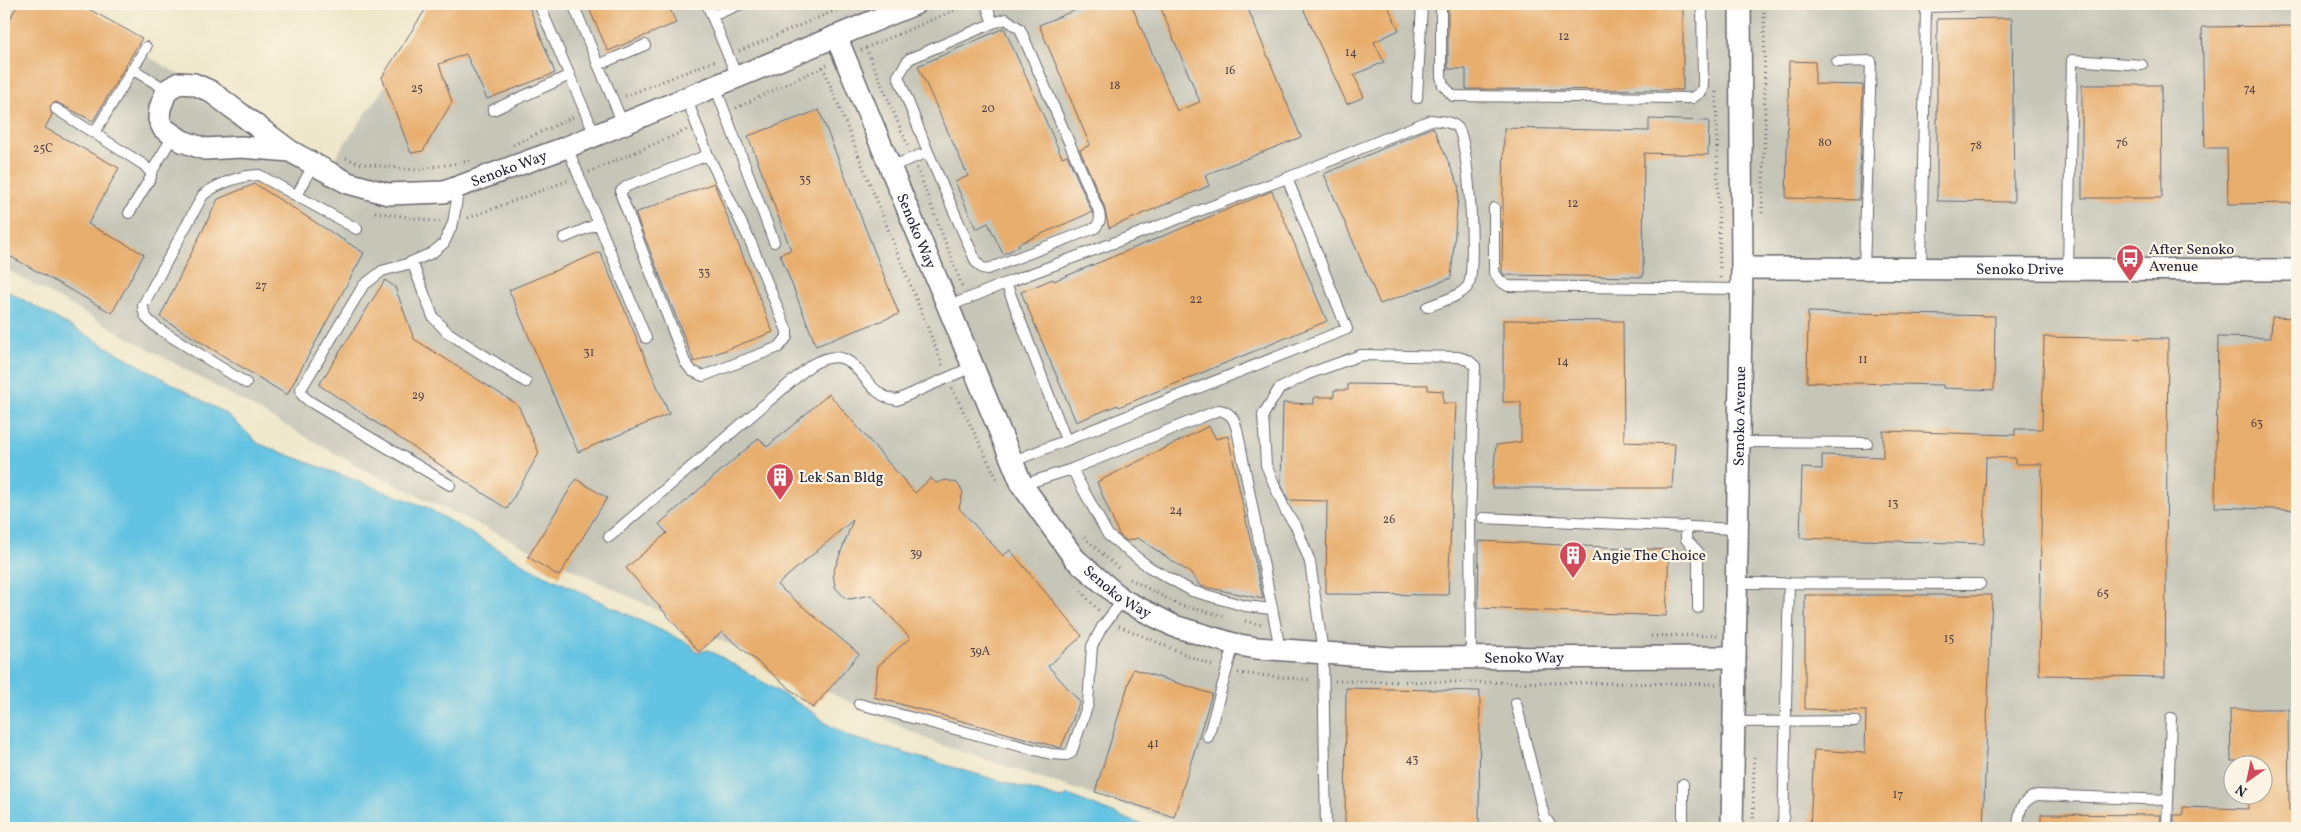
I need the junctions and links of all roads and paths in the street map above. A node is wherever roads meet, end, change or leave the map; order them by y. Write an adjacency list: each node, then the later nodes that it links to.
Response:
1 (539, 4): 23 (lane)
2 (573, 4): 19 (lane)
3 (707, 4): 13 (lane)
4 (741, 4): 13 (lane)
5 (912, 4): 15 (street, Senoko Way)
6 (986, 4): 14 (lane)
7 (1422, 4): 29 (lane)
8 (1441, 4): 9 (lane)
9 (1702, 4)
10 (1740, 4): 54 (street, Senoko Avenue)
11 (1764, 4): 48 (path)
12 (1958, 6): 56 (lane)
13 (712, 16): 24 (lane)
14 (992, 23): 38 (lane); 38 (lane)
15 (836, 36): 24 (street, Senoko Way); 41 (street, Senoko Way)
16 (645, 45): 19 (lane)
17 (146, 47): 22 (lane)
18 (1837, 62): 55 (lane)
19 (598, 64): 32 (lane)
20 (2142, 65): 57 (lane)
21 (823, 67): 66 (path)
22 (132, 69): 26 (lane); 33 (lane)
23 (570, 75): 31 (lane); 34 (lane)
24 (737, 77): 25 (street, Senoko Way)
25 (715, 86): 28 (street, Senoko Way); 52 (lane)
26 (167, 90): 35 (street, Senoko Way); 37 (street, Senoko Way)
27 (1716, 91): 59 (path)
28 (686, 97): 32 (street, Senoko Way); 39 (lane)
29 (1417, 98)
30 (56, 108): 33 (lane)
31 (493, 110)
32 (622, 124): 34 (street, Senoko Way)
33 (95, 132): 42 (lane)
34 (595, 135): 36 (street, Senoko Way)
35 (173, 136): 37 (street, Senoko Way); 42 (lane)
36 (567, 147): 44 (street, Senoko Way); 49 (lane)
37 (290, 151): 40 (street, Senoko Way)
38 (928, 152): 41 (lane)
39 (708, 155): 39 (lane)
40 (314, 164): 44 (street, Senoko Way); 45 (lane)
41 (890, 167): 62 (street, Senoko Way)
42 (151, 173): 47 (lane)
43 (1288, 178): 60 (lane); 63 (lane); 69 (lane)
44 (459, 187): 53 (lane)
45 (297, 195): 50 (lane); 68 (lane)
46 (1494, 208): 61 (lane)
47 (129, 213)
48 (1762, 218)
49 (597, 224): 51 (lane); 64 (lane)
50 (357, 229)
51 (564, 238)
52 (774, 242)
53 (412, 262): 67 (lane); 75 (lane)
54 (1742, 268): 55 (street, Senoko Drive); 61 (street, Senoko Avenue)
55 (1864, 269): 56 (street, Senoko Drive)
56 (1921, 269): 57 (street, Senoko Drive)
57 (2068, 270): 58 (street, Senoko Drive)
58 (2297, 270)
59 (1720, 278)
60 (1006, 283): 62 (lane); 69 (lane)
61 (1741, 288): 70 (street, Senoko Avenue)
62 (947, 307): 65 (street, Senoko Way)
63 (1427, 307)
64 (646, 338)
65 (972, 367): 66 (lane); 72 (street, Senoko Way)
66 (948, 378): 74 (path); 80 (lane)
67 (526, 382)
68 (246, 383)
69 (1066, 440): 72 (lane)
70 (1738, 442): 71 (lane); 79 (street, Senoko Avenue)
71 (1867, 443)
72 (1011, 462): 76 (street, Senoko Way)
73 (1072, 469): 76 (lane); 87 (lane); 87 (lane)
74 (999, 482)
75 (450, 484)
76 (1022, 485): 85 (street, Senoko Way)
77 (1483, 518): 78 (lane)
78 (1686, 526): 79 (lane); 86 (lane)
79 (1736, 528): 81 (street, Senoko Avenue)
80 (609, 537)
81 (1736, 583): 82 (lane); 93 (street, Senoko Avenue)
82 (1789, 583): 83 (lane); 102 (lane)
83 (1980, 584)
84 (1077, 586): 88 (path)
85 (1124, 600): 88 (lane); 89 (street, Senoko Way)
86 (1698, 608)
87 (1272, 609): 90 (lane)
88 (1107, 621): 94 (path); 98 (lane)
89 (1234, 644): 90 (street, Senoko Way); 94 (lane)
90 (1280, 649): 91 (street, Senoko Way)
91 (1324, 653): 92 (street, Senoko Way); 92 (lane); 95 (lane)
92 (1471, 656): 93 (street, Senoko Way)
93 (1734, 658): 101 (street, Senoko Avenue)
94 (1226, 671): 95 (path); 103 (lane)
95 (1324, 681): 96 (path); 106 (lane)
96 (1719, 684)
97 (1516, 703): 107 (lane)
98 (859, 704)
99 (2171, 718): 105 (lane)
100 (1855, 721): 102 (lane)
101 (1734, 722): 102 (lane); 109 (street, Senoko Avenue)
102 (1785, 722): 110 (lane)
103 (1208, 736)
104 (1683, 784): 108 (lane)
105 (2168, 800): 111 (lane); 112 (lane)
106 (1326, 828)
107 (1552, 828)
108 (1683, 828)
109 (1732, 828)
110 (1783, 828)
111 (2018, 828)
112 (2167, 828)

